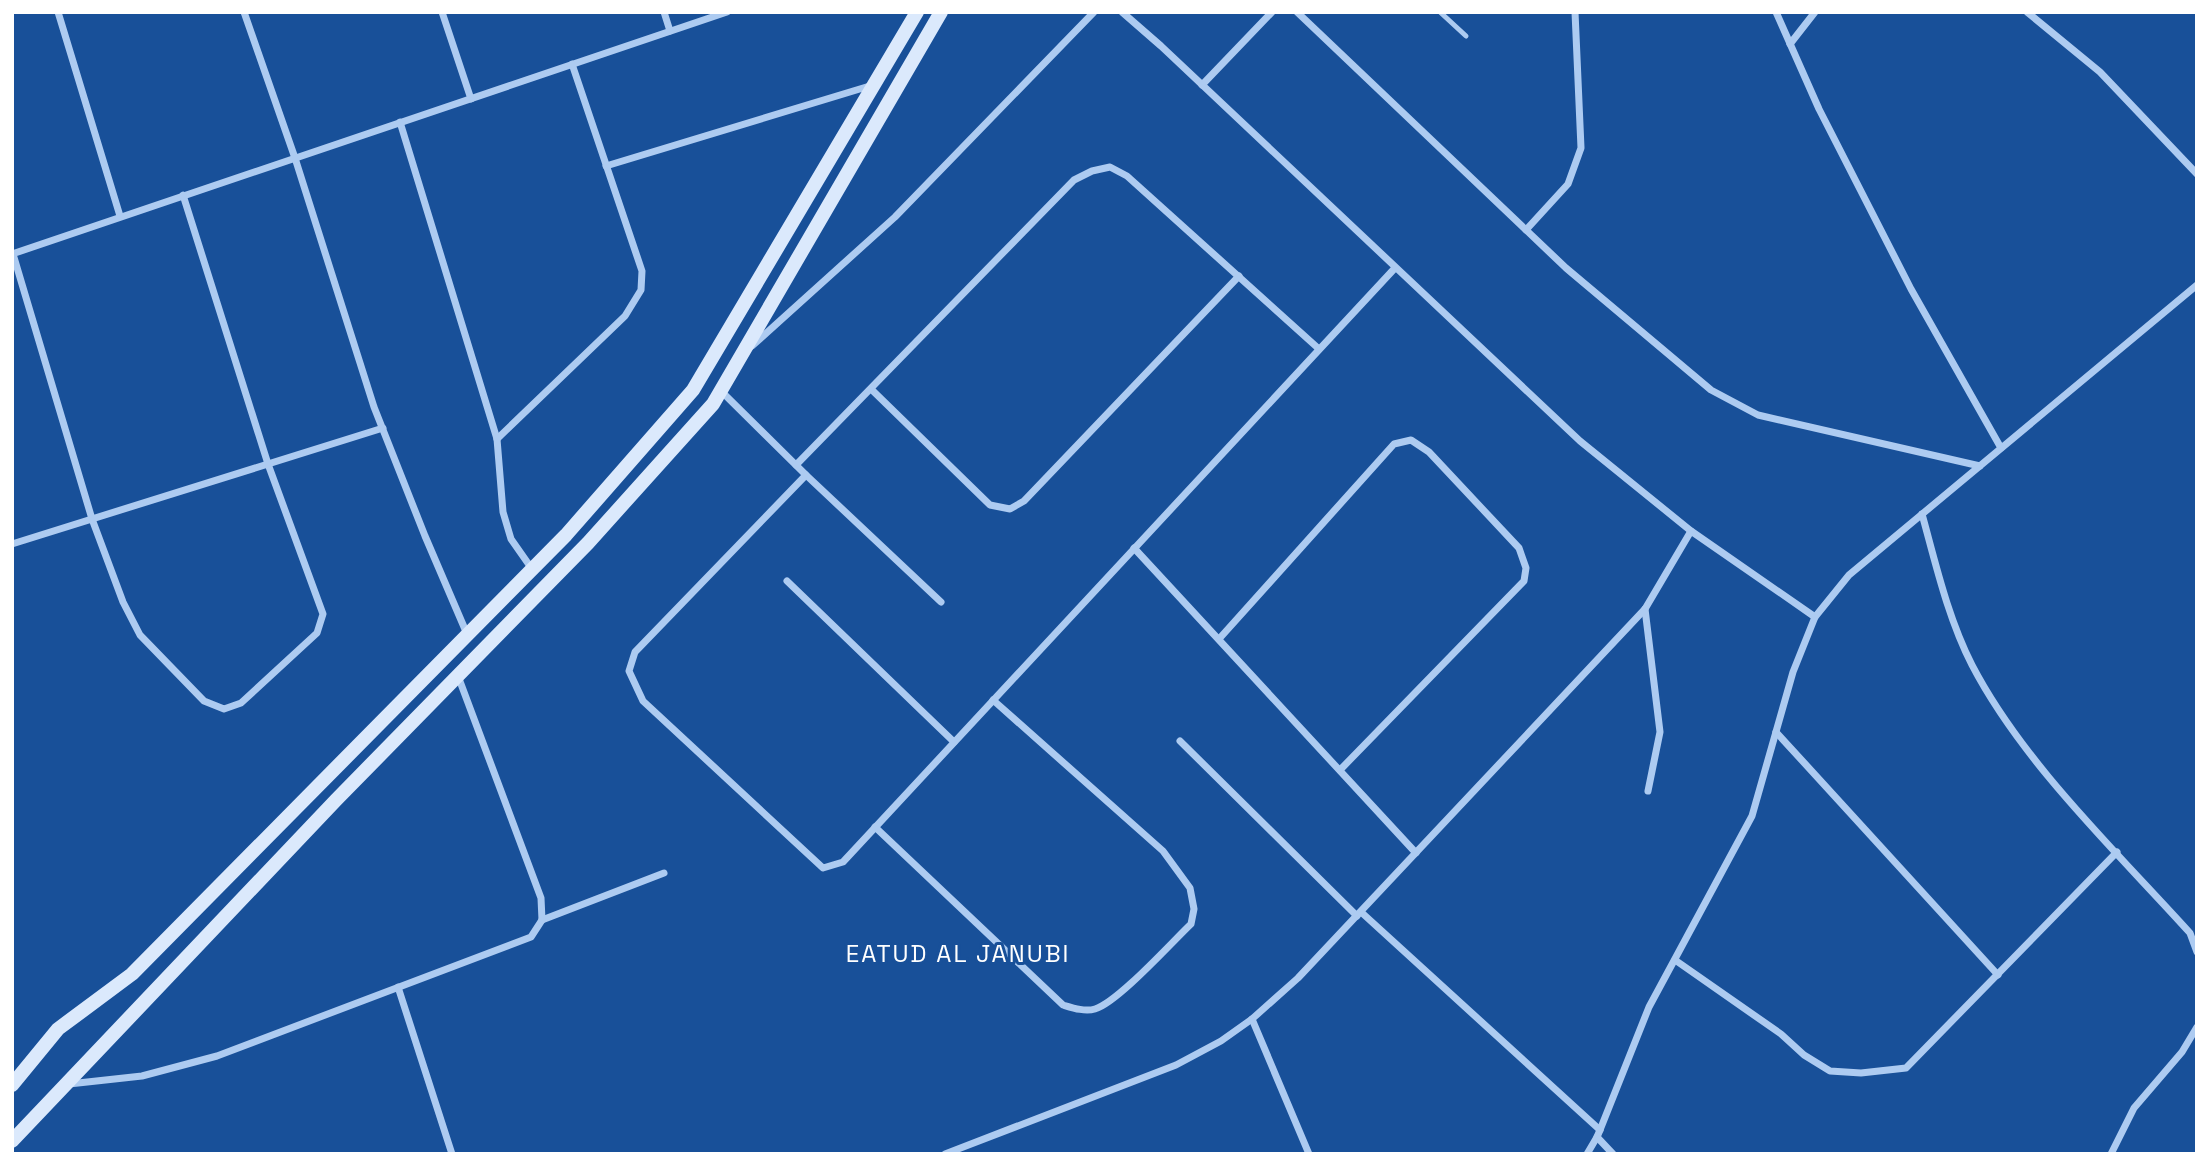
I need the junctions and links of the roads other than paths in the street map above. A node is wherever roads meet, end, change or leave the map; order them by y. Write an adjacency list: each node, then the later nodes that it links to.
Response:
1 (58, 12): 29 (street)
2 (244, 12): 25 (street)
3 (442, 12): 23 (street)
4 (664, 12): 17 (street)
5 (727, 12): 17 (street)
6 (916, 12): 21 (street)
7 (942, 12): 36 (street)
8 (1094, 12): 36 (street)
9 (1122, 12): 22 (street)
10 (1272, 12): 22 (street)
11 (1297, 12): 30 (street)
12 (1440, 12): 18 (lane)
13 (1575, 12): 30 (street)
14 (1776, 12): 19 (street)
15 (1815, 12): 19 (street)
16 (2027, 12): 27 (street)
17 (670, 31): 20 (street)
18 (1466, 36)
19 (1790, 44): 41 (street)
20 (572, 64): 23 (street); 26 (street)
21 (874, 84): 26 (street); 51 (street)
22 (1202, 85): 32 (street)
23 (471, 99): 24 (street)
24 (400, 122): 25 (street); 40 (street)
25 (295, 158): 28 (street); 39 (street)
26 (606, 166): 40 (street)
27 (2197, 174)
28 (183, 195): 29 (street); 42 (street)
29 (120, 216): 31 (street)
30 (1526, 230): 44 (street)
31 (13, 254): 47 (street)
32 (1395, 268): 35 (street); 48 (street)
33 (1239, 276): 35 (street); 37 (street); 37 (street)
34 (2197, 285): 41 (street)
35 (1319, 349): 50 (street)
36 (741, 356): 38 (street)
37 (871, 388): 43 (street)
38 (720, 391): 43 (street); 58 (street)
39 (383, 428): 42 (street); 56 (street)
40 (496, 439): 51 (street)
41 (2001, 448): 44 (street)
42 (268, 464): 47 (street); 47 (street)
43 (796, 465): 45 (street)
44 (1980, 466): 46 (street)
45 (806, 475): 53 (street); 65 (street)
46 (1922, 514): 55 (street); 66 (street)
47 (92, 519): 49 (street)
48 (1691, 531): 54 (street); 55 (street)
49 (12, 544)
50 (1135, 548): 57 (street); 59 (street)
51 (532, 569): 56 (street)
52 (787, 581): 62 (street)
53 (941, 602)
54 (1645, 609): 64 (street); 67 (street)
55 (1815, 617): 60 (street)
56 (468, 635): 77 (street)
57 (1219, 639): 63 (street); 63 (street)
58 (458, 676): 70 (street); 78 (street)
59 (993, 700): 62 (street); 65 (street)
60 (1776, 733): 72 (street); 73 (street)
61 (1180, 741): 69 (street)
62 (954, 742): 65 (street)
63 (1340, 770): 67 (street)
64 (1648, 790)
65 (875, 827)
66 (2117, 852): 71 (street); 73 (street)
67 (1416, 853): 69 (street)
68 (664, 873): 70 (street)
69 (1359, 914): 75 (street); 79 (street)
70 (542, 920): 74 (street)
71 (2197, 952)
72 (1675, 960): 73 (street); 79 (street)
73 (1998, 975)
74 (398, 987): 78 (street); 81 (street)
75 (1252, 1019): 82 (street); 83 (street)
76 (2197, 1027): 86 (street)
77 (12, 1084)
78 (66, 1084): 80 (street)
79 (1599, 1133): 84 (street); 85 (street)
80 (12, 1141)
81 (452, 1154)
82 (945, 1154)
83 (1309, 1154)
84 (1587, 1154)
85 (1613, 1154)
86 (2111, 1154)

